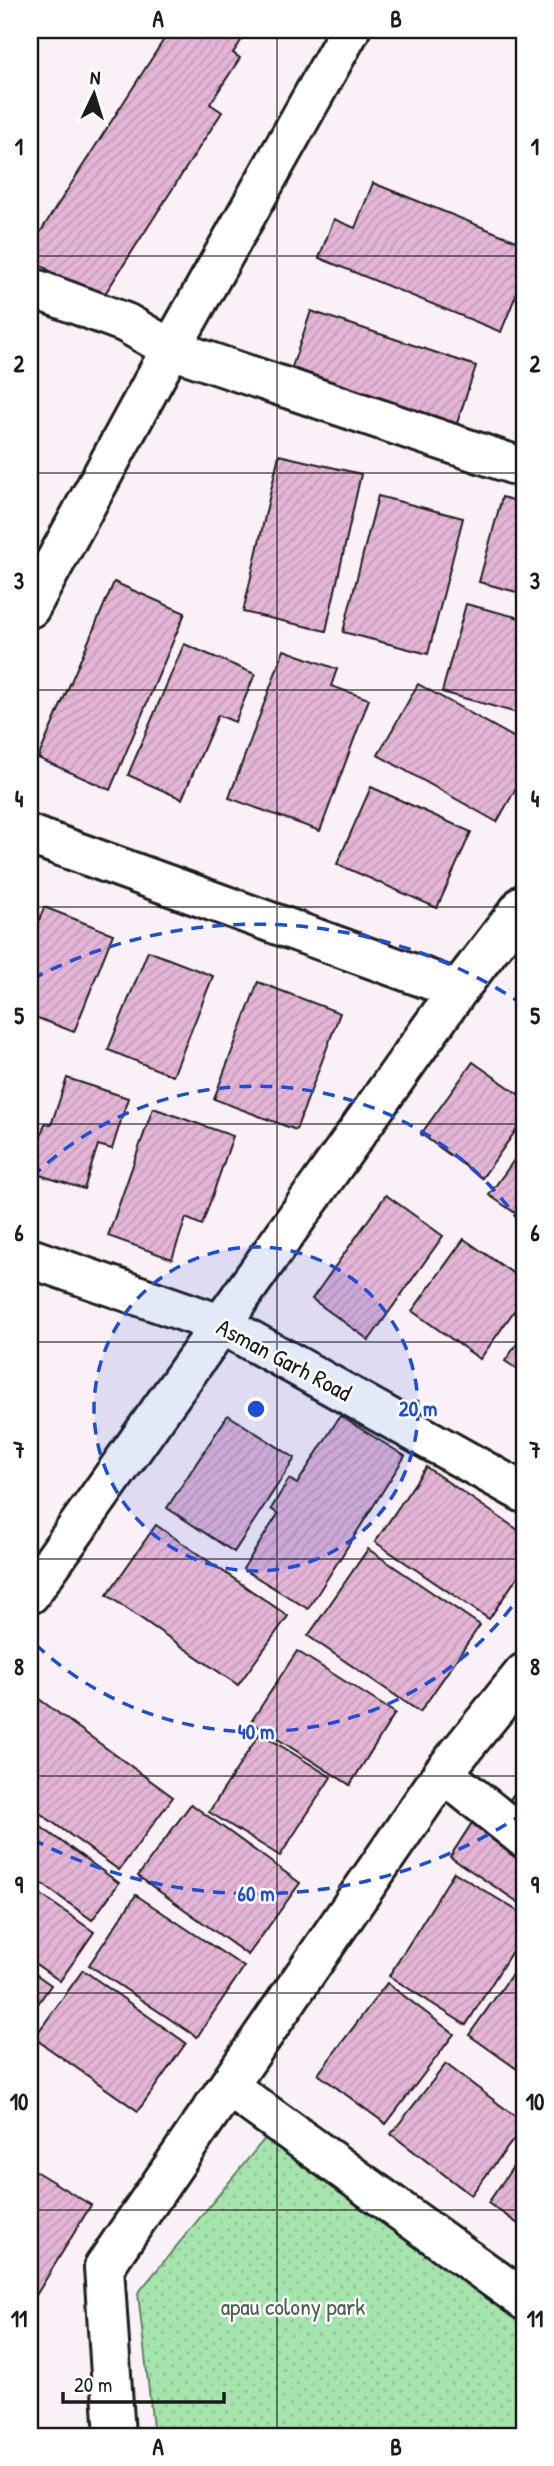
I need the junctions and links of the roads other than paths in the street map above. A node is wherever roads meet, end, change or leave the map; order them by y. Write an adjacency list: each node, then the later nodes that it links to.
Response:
1 (350, 30): 3 (street)
2 (30, 287): 3 (street)
3 (171, 349): 4 (street); 5 (street)
4 (524, 468)
5 (30, 608)
6 (30, 835): 8 (street)
7 (524, 904): 8 (street)
8 (458, 990): 10 (street)
9 (30, 1258): 10 (street, Asman Garh Road)
10 (223, 1325): 11 (street, Asman Garh Road); 12 (street)
11 (524, 1493)
12 (30, 1594)
13 (524, 1673): 14 (street)
14 (443, 1773): 15 (street); 16 (street)
15 (524, 1838)
16 (229, 2087): 17 (street); 18 (street)
17 (524, 2300)
18 (115, 2436)

